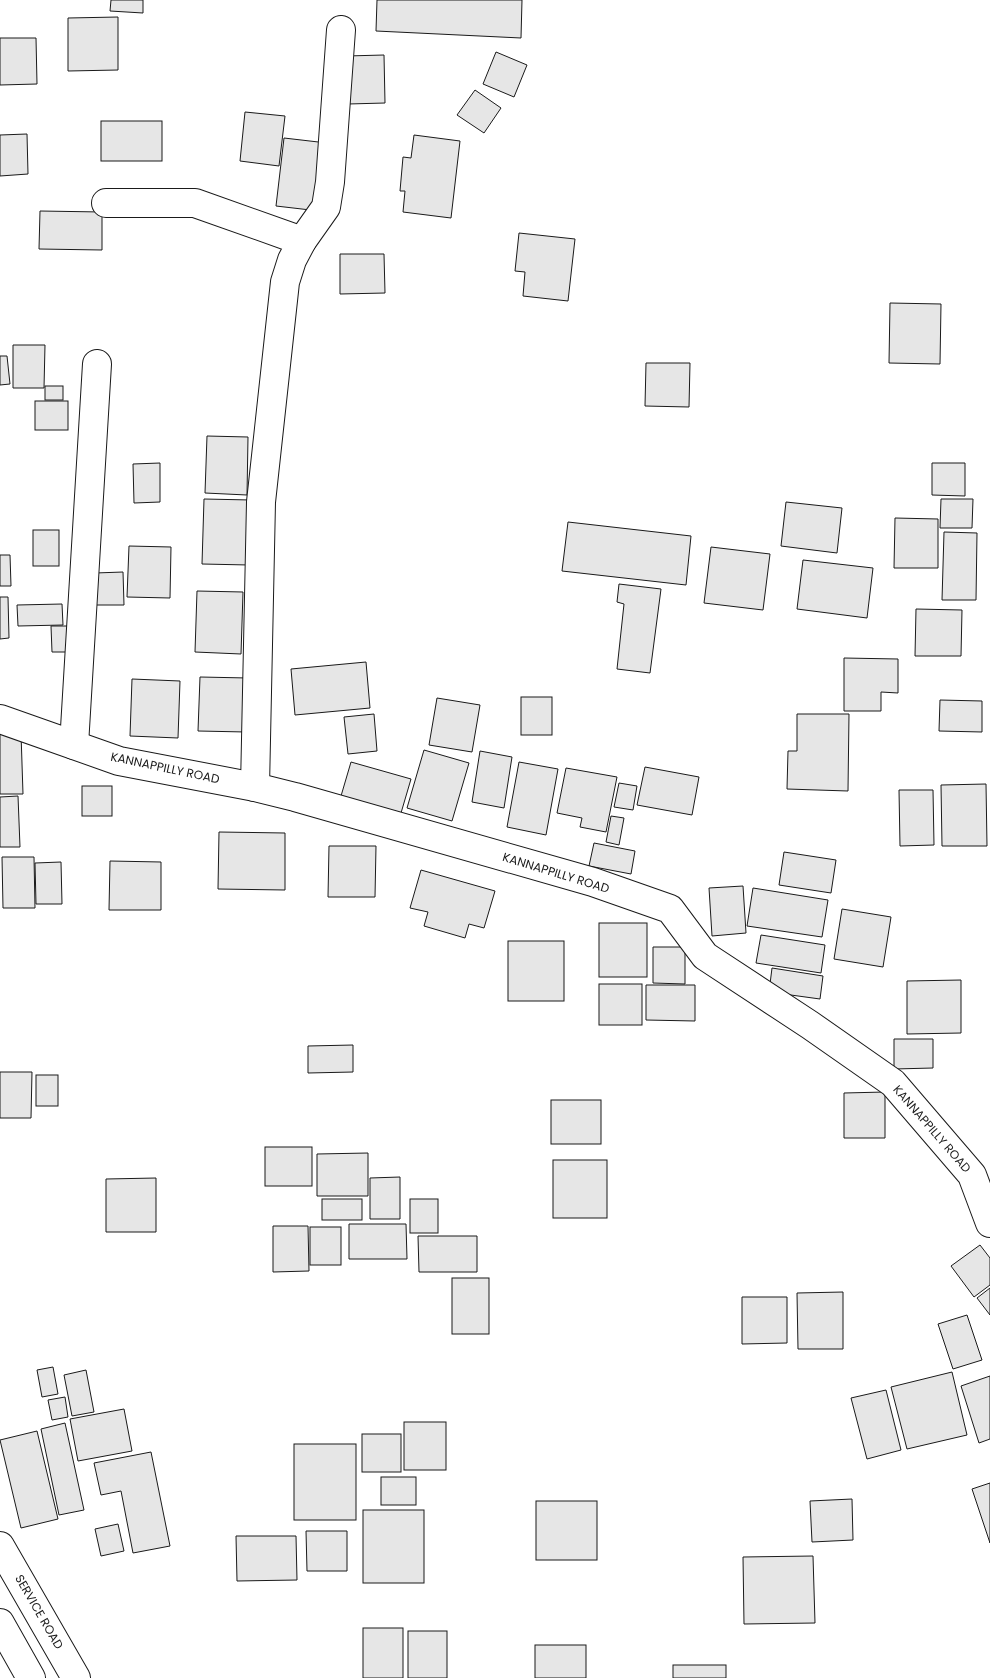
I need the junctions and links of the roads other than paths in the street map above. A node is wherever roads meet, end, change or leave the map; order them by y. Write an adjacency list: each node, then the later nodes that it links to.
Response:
1 (341, 30): 3 (main road)
2 (106, 203): 3 (main road)
3 (302, 241): 7 (main road)
4 (97, 364): 6 (main road)
5 (0, 719): 6 (main road, KANNAPPILLY ROAD)
6 (74, 745): 7 (main road, KANNAPPILLY ROAD)
7 (255, 787): 8 (main road, KANNAPPILLY ROAD)
8 (981, 1175): 9 (main road, KANNAPPILLY ROAD)
9 (990, 1223)
10 (0, 1546): 13 (main road, SERVICE ROAD)
11 (0, 1623): 12 (main road)
12 (31, 1678)
13 (76, 1678)

